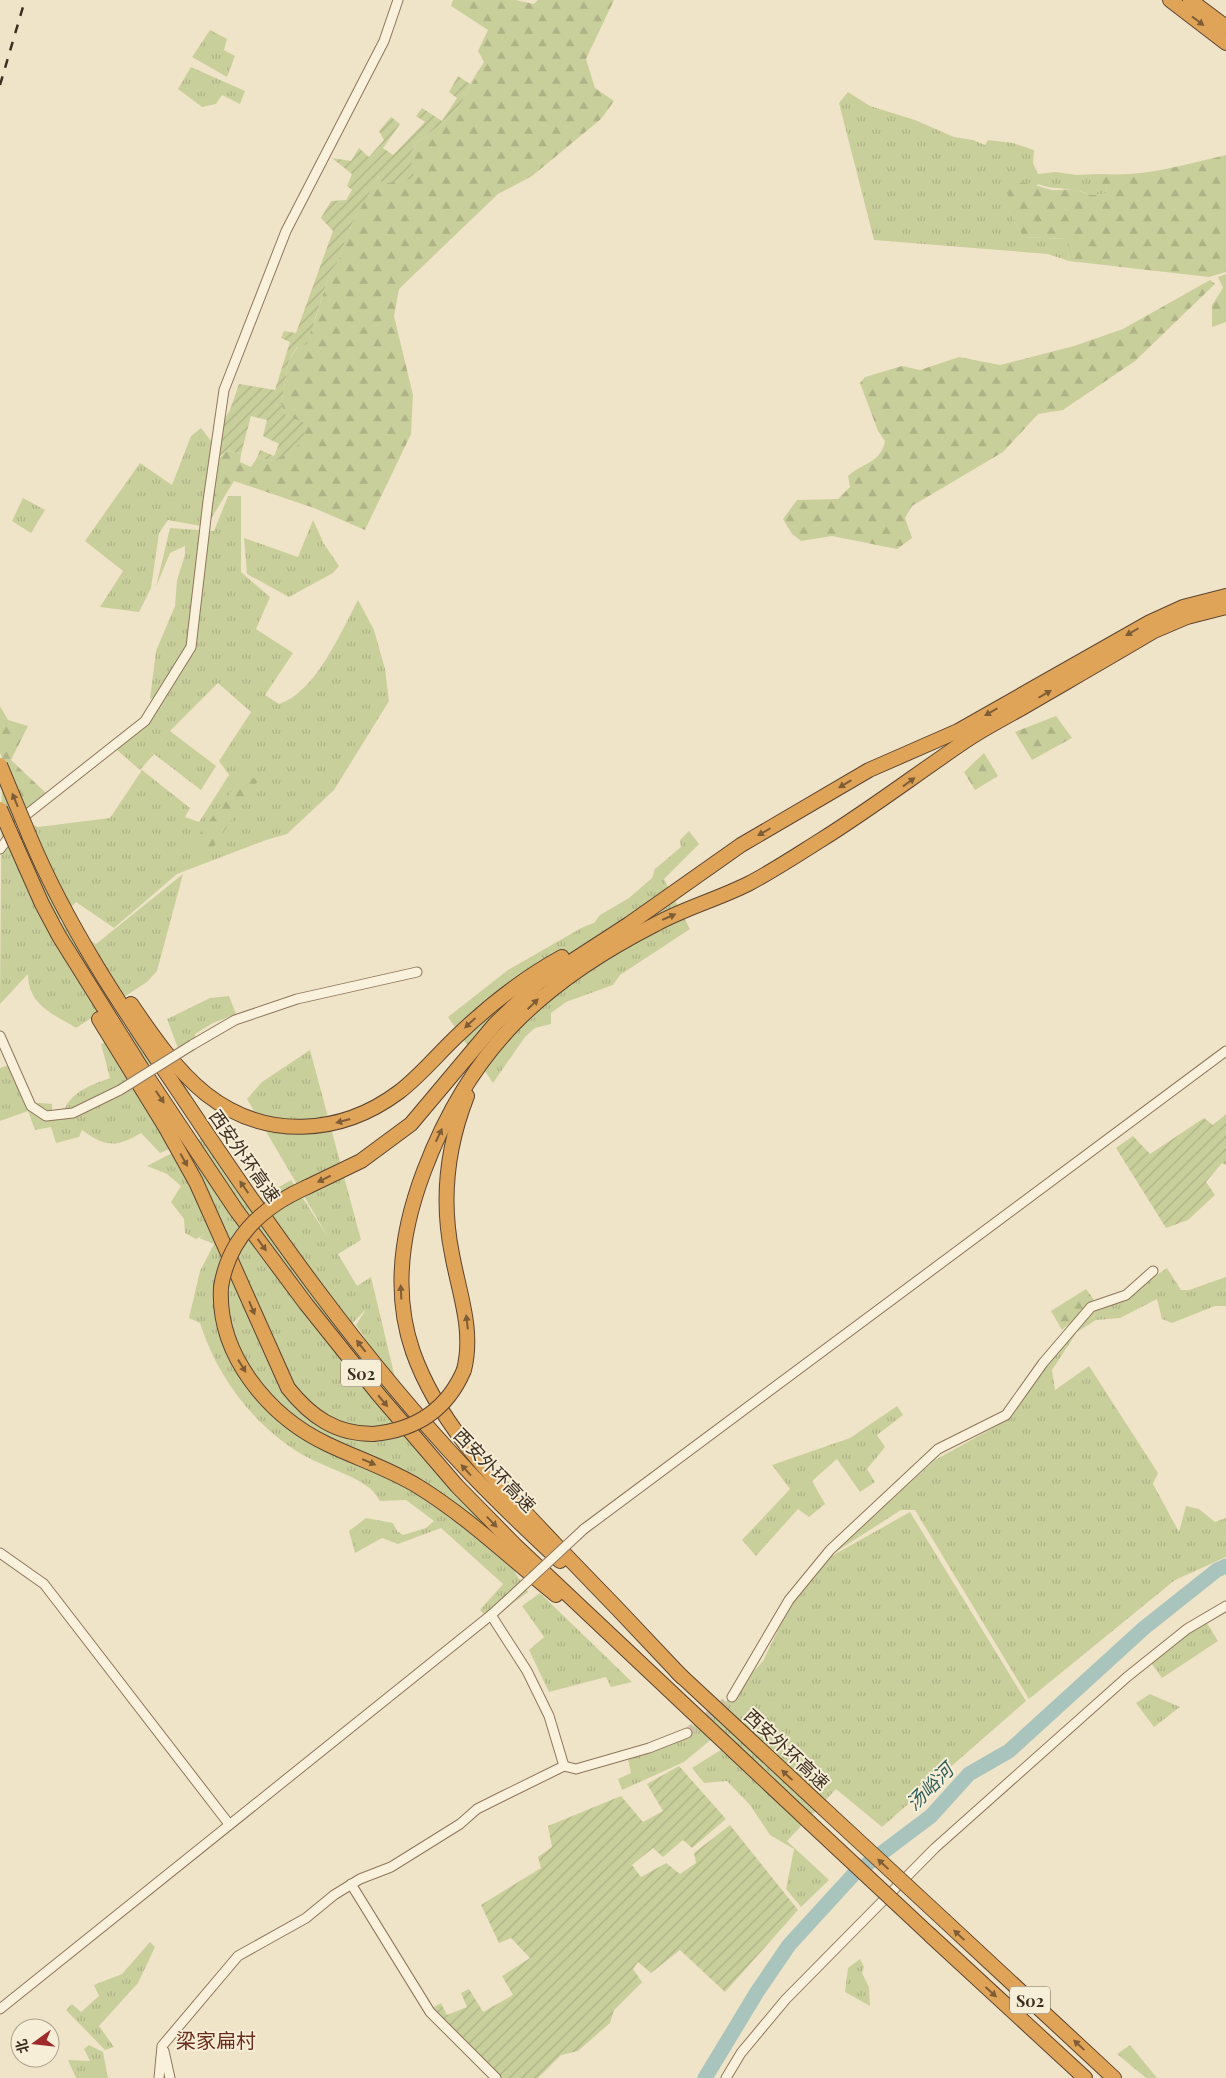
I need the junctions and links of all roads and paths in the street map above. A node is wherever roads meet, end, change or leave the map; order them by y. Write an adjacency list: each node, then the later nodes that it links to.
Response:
1 (398, 0): 10 (street)
2 (1170, 0): 5 (highway, one-way to 5)
3 (1190, 0): 4 (highway)
4 (1226, 28)
5 (1226, 43)
6 (1226, 596): 13 (highway, one-way to 13)
7 (1226, 607): 16 (highway, one-way to 7)
8 (0, 765): 11 (highway, 西安外环高速 / S02, one-way to 8, bridge)
9 (0, 809): 12 (highway, 西安外环高速 / S02, bridge)
10 (0, 849)
11 (51, 886): 13 (highway, one-way to 11); 23 (highway, 西安外环高速 / S02, one-way to 11)
12 (42, 904): 16 (highway, one-way to 16, bridge); 22 (highway, 西安外环高速 / S02, one-way to 22)
13 (629, 924): 22 (highway, one-way to 22, bridge)
14 (417, 972): 15 (street, bridge)
15 (0, 1036)
16 (494, 1045): 23 (highway, one-way to 16)
17 (1226, 1051): 21 (street, bridge)
18 (1153, 1271): 24 (street)
19 (0, 1552): 27 (street)
20 (1226, 1606): 34 (street)
21 (491, 1615): 26 (street); 27 (street)
22 (645, 1667): 35 (highway, 西安外环高速 / S02, one-way to 35, bridge)
23 (682, 1677): 36 (highway, 西安外环高速 / S02, one-way to 23, bridge)
24 (732, 1697)
25 (687, 1733): 26 (street)
26 (564, 1766): 28 (street)
27 (229, 1824): 29 (street)
28 (351, 1884): 30 (street); 33 (street)
29 (0, 2009)
30 (162, 2046): 31 (street); 32 (street)
31 (159, 2078)
32 (170, 2078)
33 (496, 2078)
34 (726, 2078)
35 (1085, 2078)
36 (1114, 2078)

